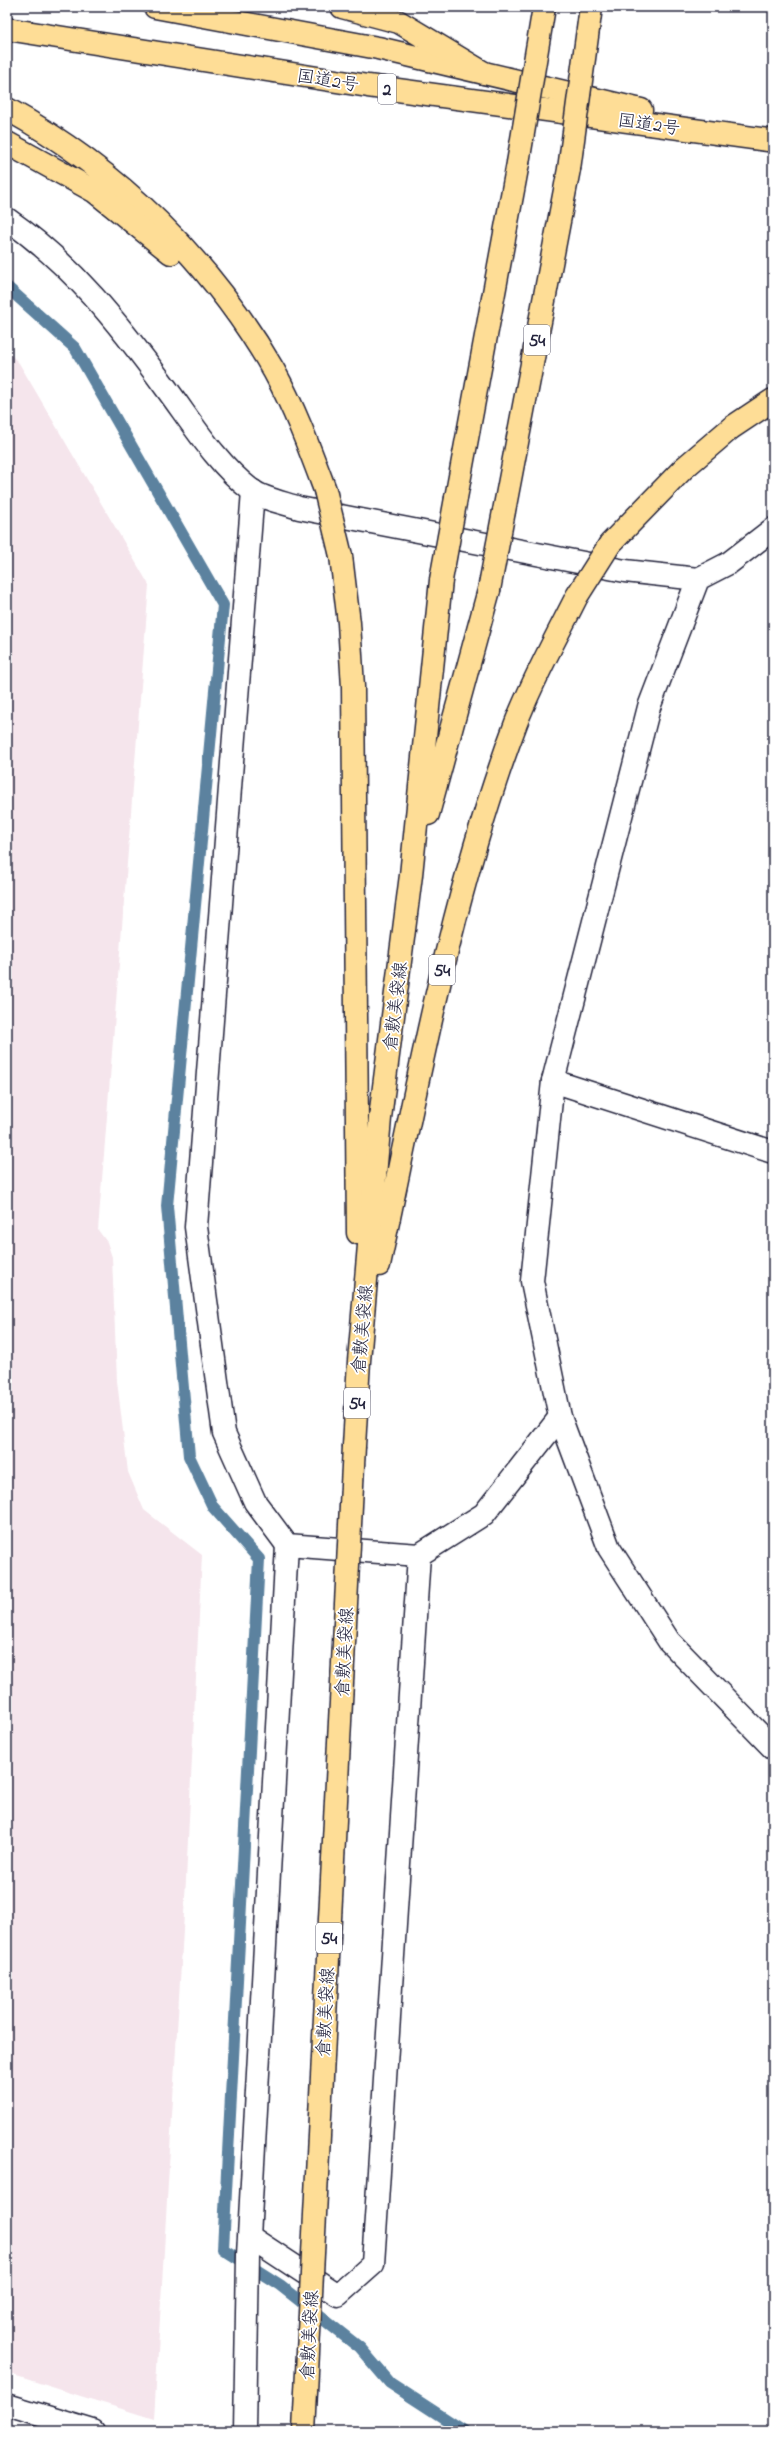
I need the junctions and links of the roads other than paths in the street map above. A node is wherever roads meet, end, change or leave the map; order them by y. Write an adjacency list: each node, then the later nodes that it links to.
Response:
1 (155, 7): 6 (highway, 国道2号 / 2)
2 (342, 7): 6 (highway)
3 (544, 7): 16 (highway, bridge)
4 (591, 7): 16 (highway, 54, bridge)
5 (7, 29): 8 (highway, 国道2号 / 2)
6 (484, 73): 8 (highway, 国道2号 / 2)
7 (7, 109): 11 (highway)
8 (771, 140)
9 (7, 143): 11 (highway)
10 (7, 219): 13 (street)
11 (242, 319): 19 (highway, bridge)
12 (773, 400): 19 (highway, 54, bridge)
13 (253, 491): 15 (street); 21 (street)
14 (773, 529): 15 (street)
15 (698, 579): 17 (street)
16 (411, 875): 19 (highway, 倉敷美袋線 / 54)
17 (553, 1081): 18 (street); 20 (street)
18 (773, 1152)
19 (359, 1360): 28 (highway, 倉敷美袋線 / 54, bridge)
20 (560, 1417): 22 (street); 23 (street)
21 (287, 1545): 22 (street); 24 (street)
22 (419, 1556): 24 (street)
23 (773, 1748)
24 (249, 2246): 27 (street)
25 (7, 2405): 26 (street)
26 (93, 2431)
27 (246, 2431)
28 (304, 2431)

